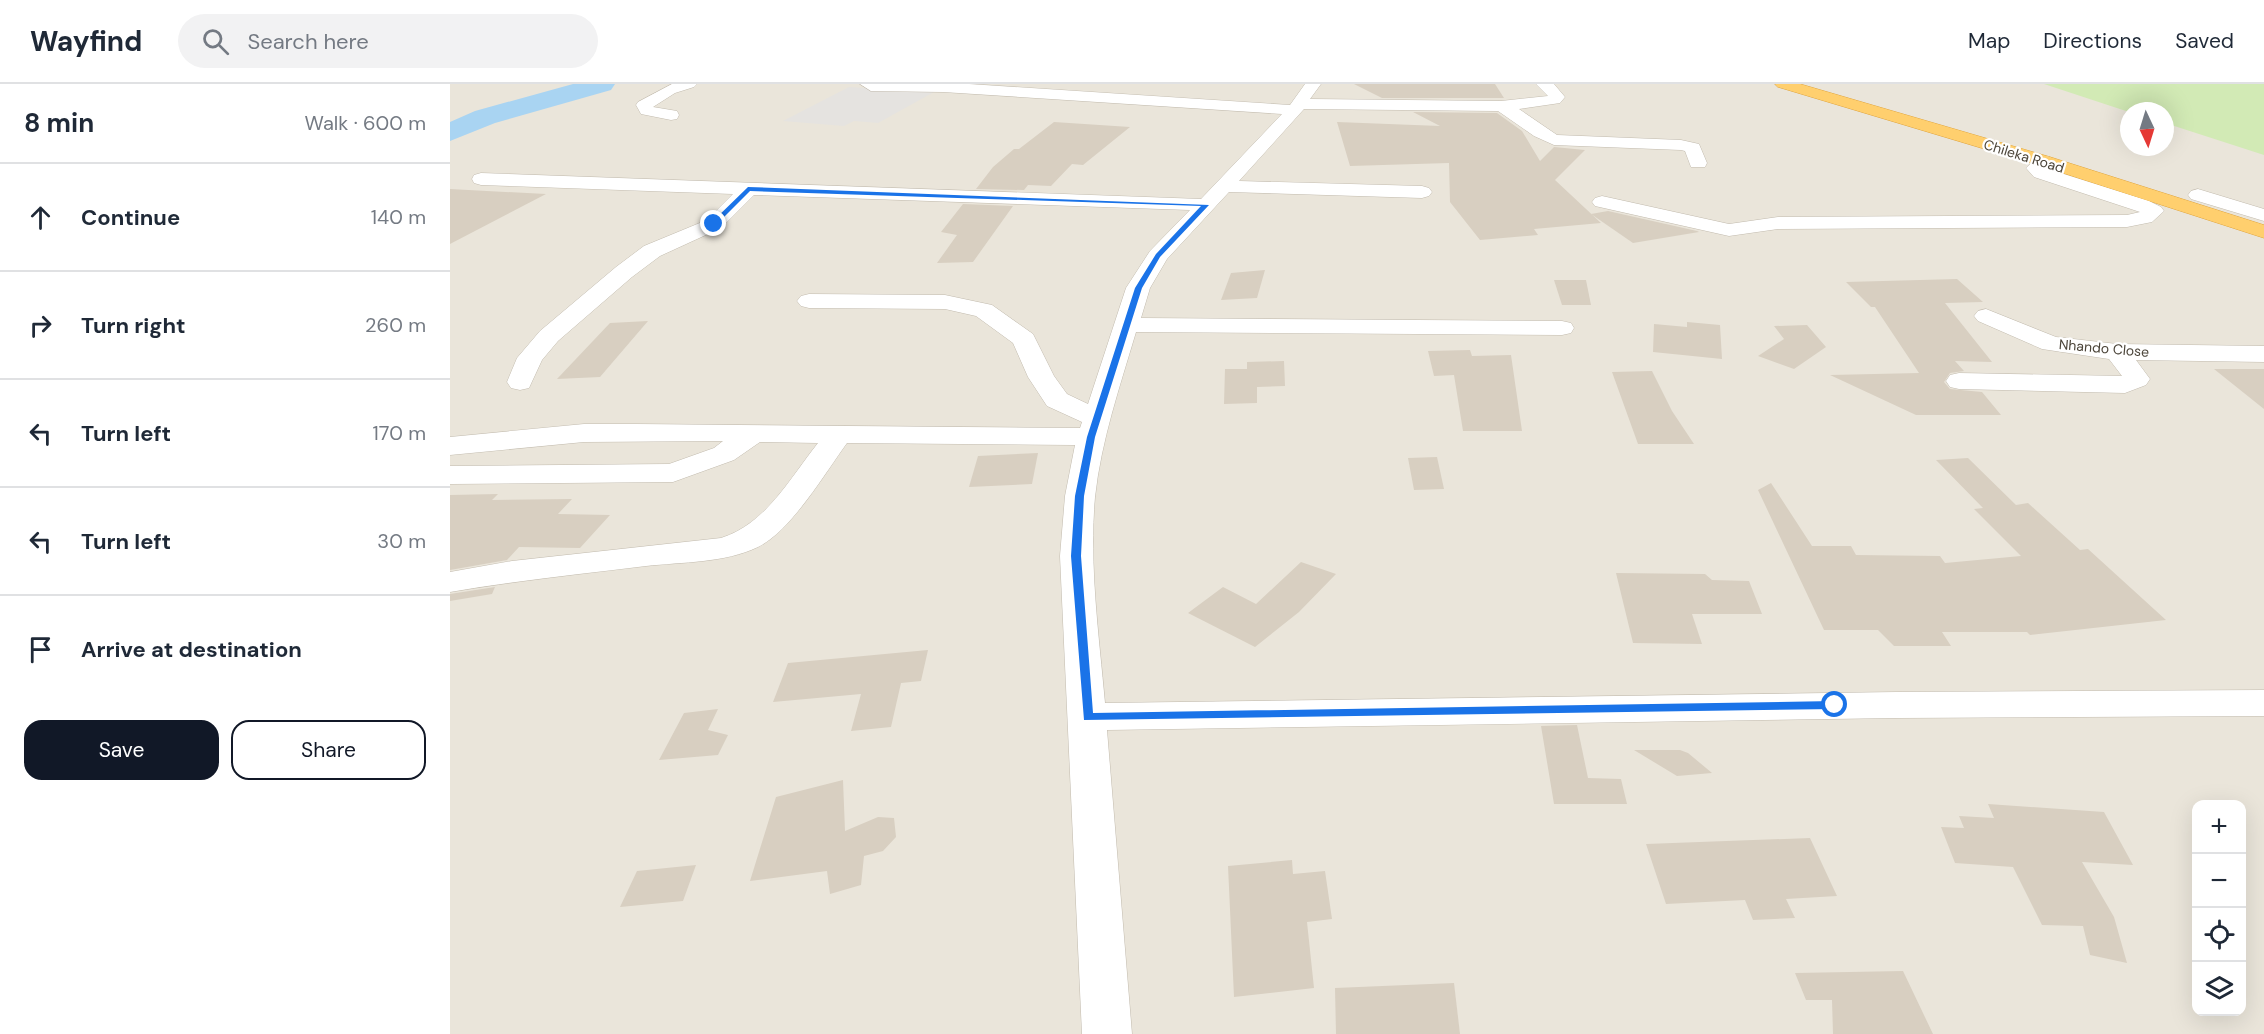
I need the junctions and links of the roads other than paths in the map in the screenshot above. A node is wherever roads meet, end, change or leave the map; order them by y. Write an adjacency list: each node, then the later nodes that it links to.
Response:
1 (689, 84): 12 (street)
2 (868, 84): 9 (street)
3 (1544, 84): 11 (street)
4 (1783, 84): 13 (highway, Chileka Road)
5 (1806, 84): 20 (highway, Chileka Road)
6 (1214, 87): 9 (street)
7 (1422, 88): 10 (street)
8 (1303, 99): 9 (street); 10 (street); 19 (street)
9 (1181, 104)
10 (1382, 105): 11 (street)
11 (1501, 106): 14 (street)
12 (671, 115)
13 (2044, 161): 21 (street); 24 (highway, Chileka Road)
14 (1698, 163)
15 (481, 179): 17 (street)
16 (2224, 185): 20 (street)
17 (748, 189): 19 (street); 32 (street)
18 (1422, 192): 19 (street)
19 (1215, 195): 27 (street)
20 (2194, 197): 22 (street); 23 (highway, Chileka Road)
21 (1602, 202)
22 (2264, 215)
23 (2264, 223)
24 (2264, 232)
25 (809, 301): 33 (street)
26 (1986, 316): 29 (street, Nhando Close)
27 (1125, 325): 28 (street); 33 (street)
28 (1562, 328)
29 (2117, 352): 30 (street, Nhando Close); 31 (street)
30 (2264, 354)
31 (1959, 381)
32 (520, 382)
33 (1094, 428): 35 (street); 40 (street)
34 (754, 433): 35 (street); 36 (street); 37 (street)
35 (838, 435): 38 (street)
36 (450, 446)
37 (450, 476)
38 (450, 582)
39 (2264, 704): 40 (street)
40 (1088, 717): 41 (street)
41 (1107, 1034)

